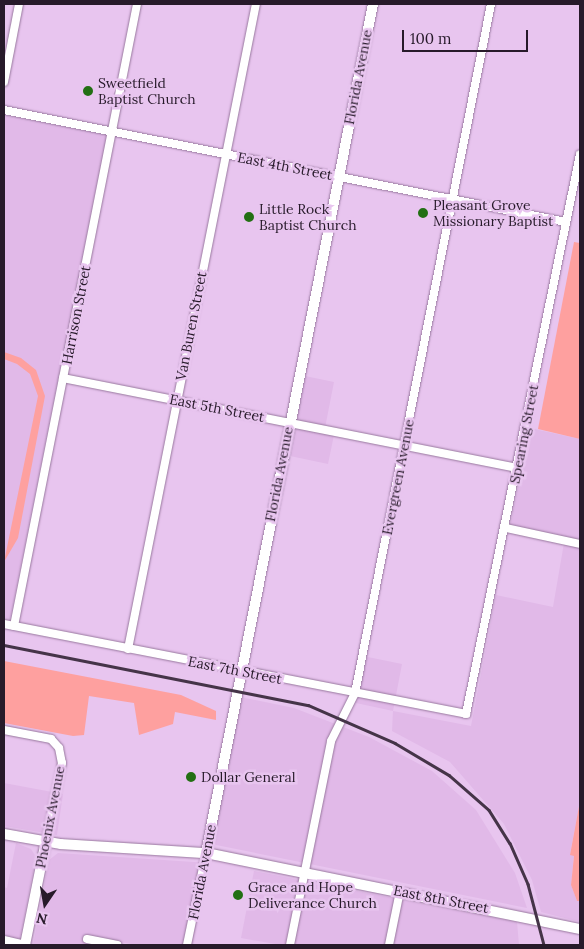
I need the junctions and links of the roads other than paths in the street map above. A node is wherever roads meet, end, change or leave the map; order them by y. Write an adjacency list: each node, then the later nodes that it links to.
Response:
1 (19, 4): 6 (street)
2 (137, 4): 8 (street, Harrison Street)
3 (256, 4): 9 (street, Van Buren Street)
4 (373, 4): 12 (street, Florida Avenue)
5 (491, 4): 13 (street, Evergreen Avenue)
6 (4, 82)
7 (4, 110): 8 (street, East 4th Street)
8 (112, 131): 9 (street, East 4th Street); 15 (street, Harrison Street)
9 (226, 154): 12 (street, East 4th Street); 16 (street, Van Buren Street)
10 (580, 154): 11 (street, Spearing Street)
11 (579, 164): 14 (street, Spearing Street)
12 (338, 176): 13 (street, East 4th Street); 17 (street, Florida Avenue)
13 (453, 199): 14 (street, East 4th Street); 18 (street, Evergreen Avenue)
14 (566, 222): 19 (street, Spearing Street)
15 (63, 378): 16 (street, East 5th Street); 23 (street, Harrison Street)
16 (176, 400): 17 (street, East 5th Street); 24 (street, Van Buren Street)
17 (290, 423): 18 (street, East 5th Street); 25 (street, Florida Avenue)
18 (404, 445): 19 (street, East 5th Street); 26 (street, Evergreen Avenue)
19 (517, 468): 20 (street, Spearing Street)
20 (506, 528): 21 (street); 27 (street, Spearing Street)
21 (580, 544)
22 (4, 624): 23 (street, East 7th Street)
23 (14, 626): 24 (street, East 7th Street)
24 (128, 649): 25 (street, East 7th Street)
25 (240, 671): 26 (street, East 7th Street); 31 (street, Florida Avenue)
26 (355, 693): 27 (street, East 7th Street); 32 (street, Evergreen Avenue)
27 (466, 714)
28 (4, 730): 30 (street, Phoenix Avenue)
29 (4, 834): 30 (street, East 8th Street)
30 (46, 841): 31 (street, East 8th Street); 37 (street, Phoenix Avenue)
31 (206, 853): 32 (street, East 8th Street); 39 (street, Florida Avenue)
32 (304, 872): 33 (street, East 8th Street); 40 (street, Evergreen Avenue)
33 (400, 891): 34 (street, East 8th Street); 41 (street)
34 (580, 928)
35 (87, 939): 38 (street)
36 (4, 940): 37 (street)
37 (25, 945)
38 (117, 945)
39 (187, 945)
40 (290, 945)
41 (389, 945)

